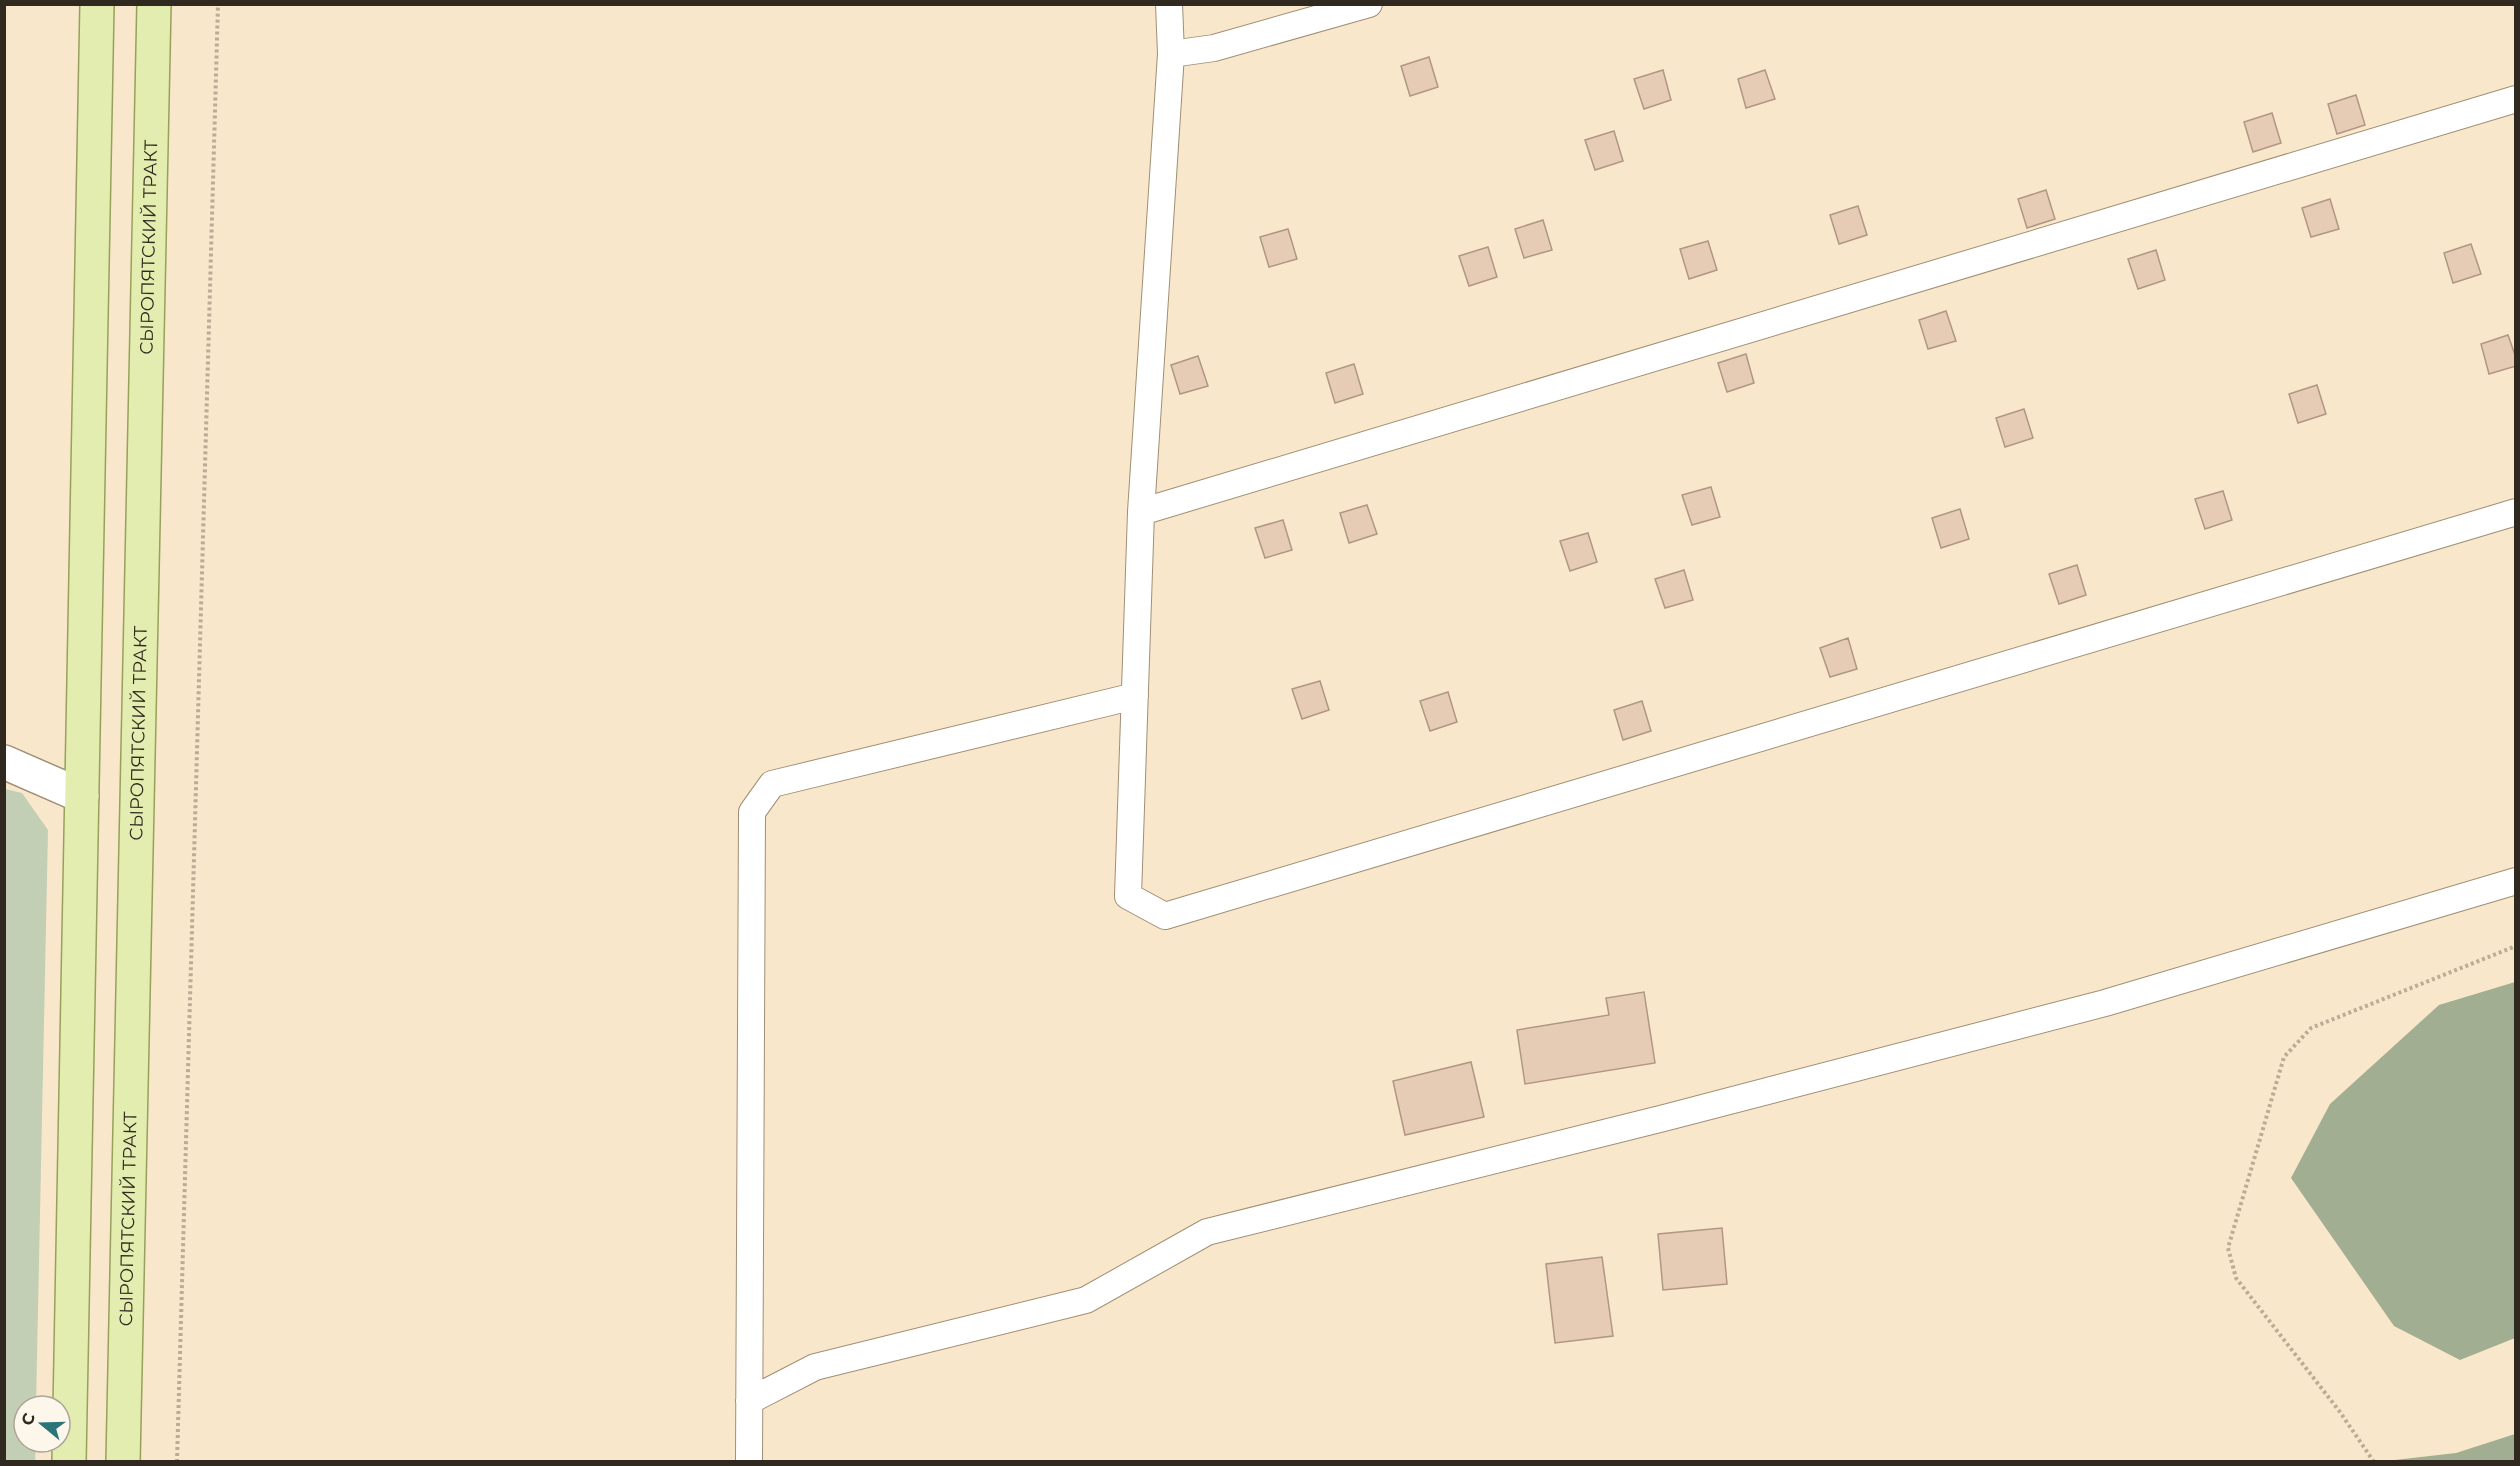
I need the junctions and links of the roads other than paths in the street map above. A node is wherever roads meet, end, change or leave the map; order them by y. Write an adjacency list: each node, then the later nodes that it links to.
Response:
1 (97, 4): 11 (main road)
2 (154, 4): 15 (main road, СЫРОПЯТСКИЙ ТРАКТ)
3 (1169, 4): 5 (lane)
4 (1369, 4): 5 (lane)
5 (1171, 54): 7 (lane)
6 (2516, 99): 7 (lane)
7 (1141, 512): 9 (lane)
8 (2516, 512): 9 (lane)
9 (1135, 696): 13 (lane)
10 (4, 762): 11 (street)
11 (82, 796): 14 (main road)
12 (2516, 881): 13 (lane)
13 (749, 1401): 16 (lane)
14 (69, 1461)
15 (123, 1461)
16 (749, 1461)

